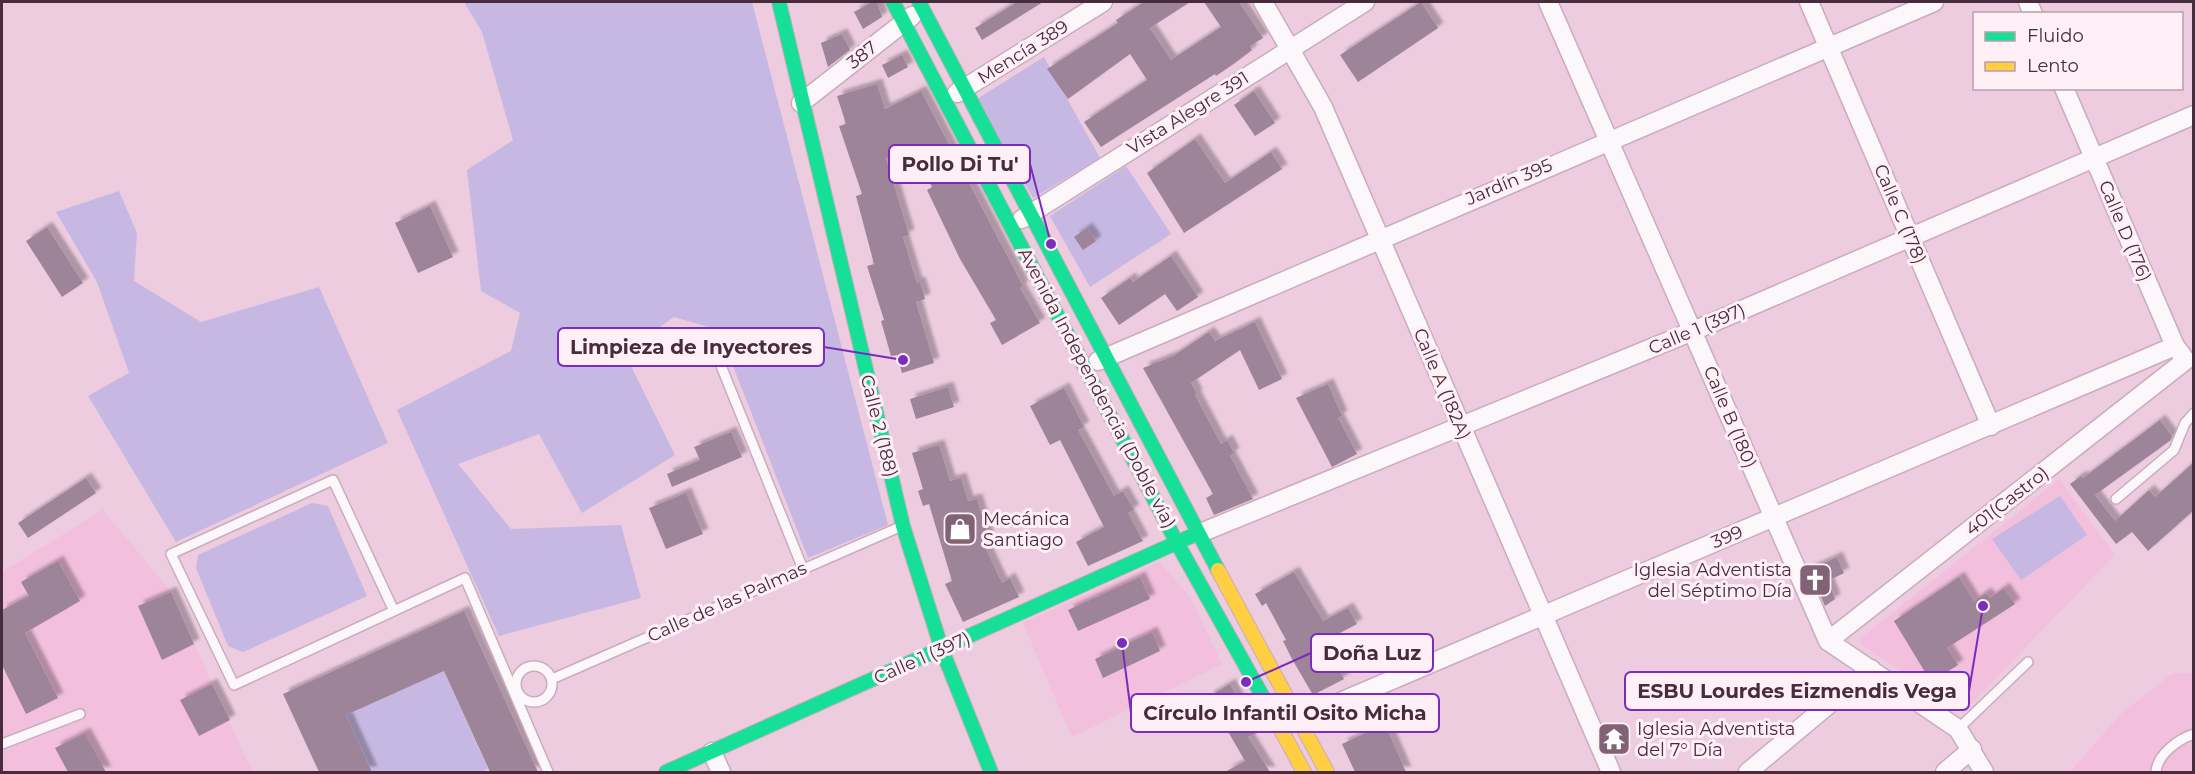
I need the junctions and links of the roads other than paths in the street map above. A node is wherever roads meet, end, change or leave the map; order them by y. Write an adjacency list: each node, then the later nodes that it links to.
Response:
1 (779, 2): 16 (main road, Calle 2 (188))
2 (893, 2): 10 (main road, Avenida Independencia (Doble vía))
3 (1103, 2): 13 (street, Mencía 389)
4 (1263, 2): 12 (street, Calle A (182A))
5 (1365, 2): 12 (street, Vista Alegre 391)
6 (1548, 2): 18 (street, Calle B (180))
7 (1809, 2): 11 (street, Calle C (178))
8 (1934, 2): 11 (street, Jardín 395)
9 (924, 4): 10 (street, 387); 13 (main road, Avenida Independencia (Doble vía))
10 (903, 23): 15 (main road, Avenida Independencia (Doble vía)); 16 (street, 387)
11 (1828, 45): 18 (street, Jardín 395); 22 (street, Calle C (178))
12 (1292, 48): 20 (street, Vista Alegre 391); 23 (street, Calle A (182A))
13 (964, 89): 15 (street, Mencía 389); 20 (main road, Avenida Independencia (Doble vía))
14 (2065, 90): 19 (street, Calle D (176))
15 (944, 102): 21 (main road, Avenida Independencia (Doble vía))
16 (801, 103): 34 (main road, Calle 2 (188))
17 (2193, 115): 19 (street, Calle 1 (397))
18 (1608, 140): 23 (street, Jardín 395); 24 (street, Calle B (180))
19 (2093, 157): 22 (street, Calle 1 (397)); 27 (street, Calle D (176))
20 (1031, 212): 21 (street, Vista Alegre 391); 26 (main road, Avenida Independencia (Doble vía))
21 (1012, 225): 28 (main road, Avenida Independencia (Doble vía))
22 (1910, 236): 24 (street, Calle 1 (397)); 30 (street, Calle C (178))
23 (1379, 237): 26 (street, Jardín 395); 31 (street, Calle A (182A))
24 (1693, 331): 31 (street, Calle 1 (397)); 33 (street, Calle B (180))
25 (709, 336): 37 (lane)
26 (1105, 357): 28 (street, Jardín 395); 35 (main road, Avenida Independencia (Doble vía))
27 (2185, 358): 30 (street, 399); 40 (street, 401(Castro))
28 (1087, 366): 36 (main road, Avenida Independencia (Doble vía))
29 (2193, 412): 32 (lane)
30 (1991, 426): 33 (street, 399)
31 (1460, 427): 35 (street, Calle 1 (397)); 39 (street, Calle A (182A))
32 (2116, 499)
33 (1773, 518): 39 (street, 399); 40 (street, Calle B (180))
34 (903, 526): 37 (lane, Calle de las Palmas); 41 (main road, Calle 2 (188))
35 (1198, 534): 36 (main road, Calle 1 (397)); 47 (main road, Avenida Independencia (Doble vía))
36 (1178, 543): 41 (main road, Calle 1 (397)); 48 (main road, Avenida Independencia (Doble vía))
37 (803, 569): 44 (lane, Calle de las Palmas)
38 (394, 611): 38 (lane); 45 (lane)
39 (1544, 616): 47 (street, 399); 60 (street, Calle A (182A))
40 (1828, 641): 43 (street)
41 (942, 650): 53 (main road, Calle 1 (397)); 57 (main road, Calle 2 (188))
42 (2028, 662): 49 (lane)
43 (1871, 669): 49 (street); 61 (street)
44 (552, 679): 45 (lane); 45 (lane)
45 (511, 693): 54 (lane)
46 (80, 714): 51 (lane)
47 (1299, 720): 48 (street, 399); 59 (main road, Avenida Independencia (Doble vía))
48 (1279, 728): 58 (main road, Avenida Independencia (Doble vía))
49 (1958, 729): 52 (street)
50 (2193, 734): 64 (lane)
51 (2, 744)
52 (1972, 749): 62 (street); 63 (street)
53 (712, 752): 55 (main road, Calle 1 (397)); 56 (street)
54 (548, 772)
55 (666, 772)
56 (721, 772)
57 (991, 772)
58 (1304, 772)
59 (1327, 772)
60 (1611, 772)
61 (1748, 772)
62 (1945, 772)
63 (1984, 772)
64 (2156, 772)

